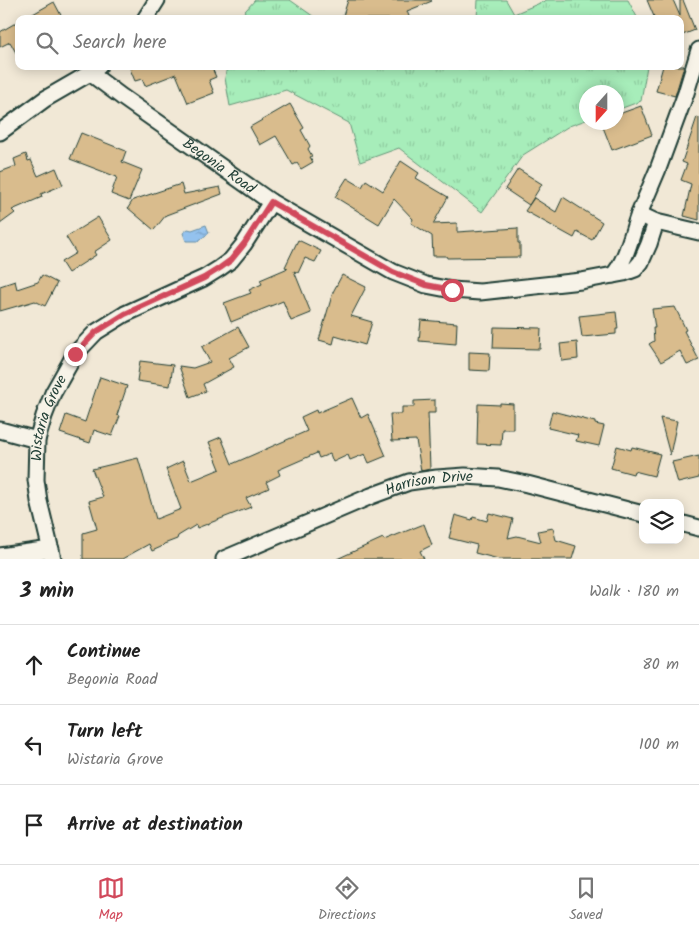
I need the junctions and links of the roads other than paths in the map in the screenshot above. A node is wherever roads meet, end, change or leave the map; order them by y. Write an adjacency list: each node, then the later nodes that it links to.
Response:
1 (157, 0): 2 (street)
2 (148, 15)
3 (699, 50): 7 (street)
4 (94, 70): 5 (street); 6 (street, Begonia Road)
5 (0, 132)
6 (271, 202): 10 (street, Begonia Road); 12 (street, Wistaria Grove)
7 (639, 214): 8 (street); 10 (street)
8 (656, 222): 9 (street); 10 (street, Begonia Road)
9 (699, 232)
10 (613, 275)
11 (0, 430): 12 (street)
12 (37, 440): 16 (street, Wistaria Grove)
13 (639, 513): 18 (street, Harrison Drive)
14 (684, 525): 15 (street)
15 (699, 528)
16 (52, 554): 17 (street)
17 (0, 556)
18 (224, 559)

